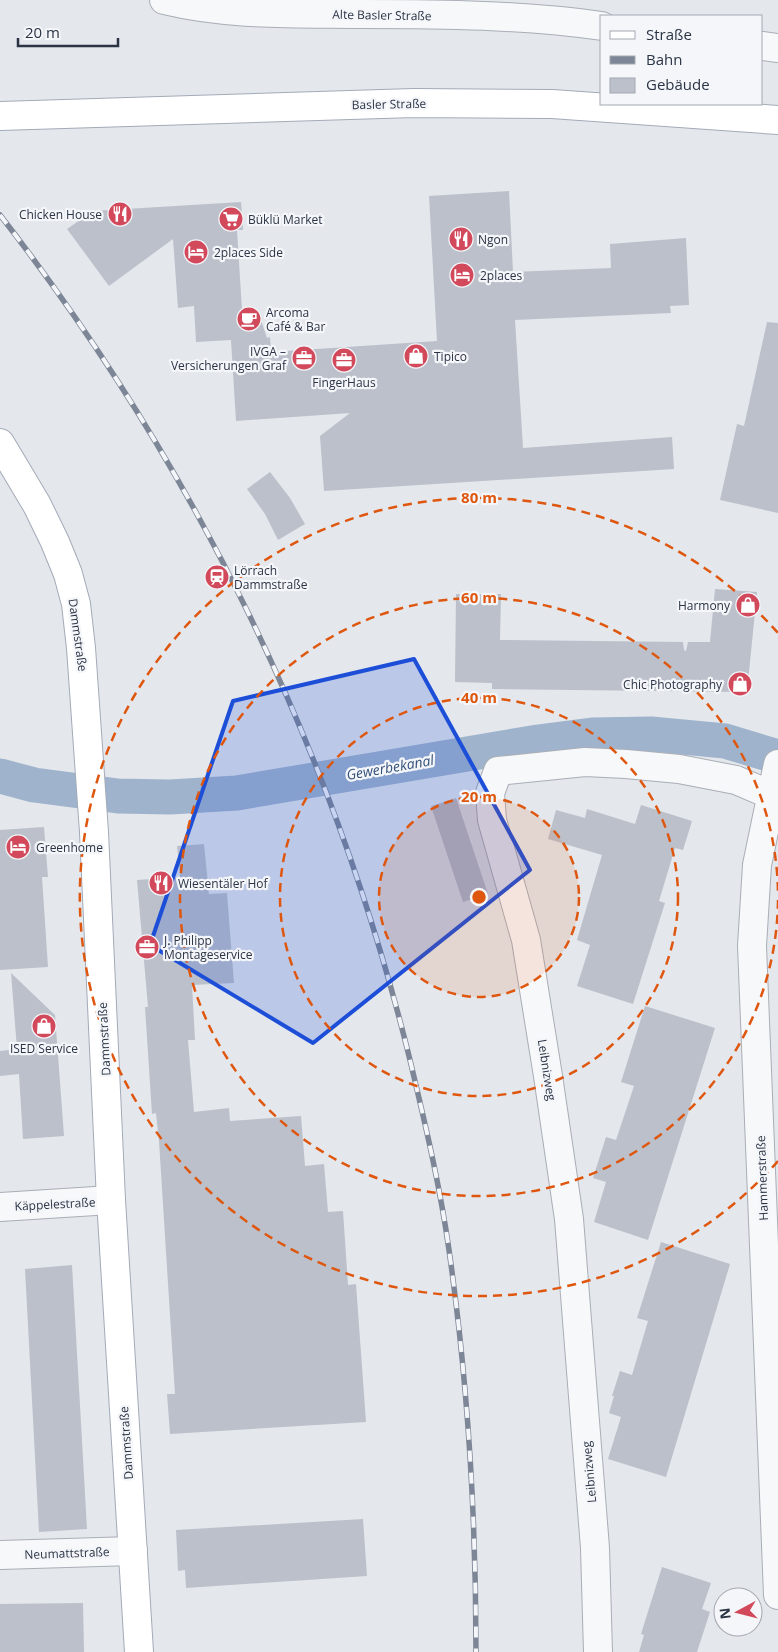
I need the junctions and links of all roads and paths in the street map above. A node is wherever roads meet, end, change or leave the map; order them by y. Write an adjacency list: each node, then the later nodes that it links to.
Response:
1 (164, 0): 2 (street, Alte Basler Straße)
2 (455, 8): 3 (street, Alte Basler Straße)
3 (600, 26)
4 (763, 46): 5 (street)
5 (778, 48)
6 (0, 116): 7 (main road, Basler Straße)
7 (778, 120)
8 (0, 443): 11 (main road, Dammstraße)
9 (774, 780): 10 (street, Hammerstraße); 18 (street, Leibnizweg)
10 (767, 1025): 15 (street, Hammerstraße)
11 (111, 1200): 12 (street, Käppelestraße); 13 (main road, Dammstraße)
12 (0, 1207)
13 (133, 1551): 14 (street, Neumattstraße); 17 (main road, Dammstraße)
14 (0, 1555)
15 (777, 1568): 16 (street, Hammerstraße)
16 (778, 1595)
17 (139, 1652)
18 (598, 1652)

